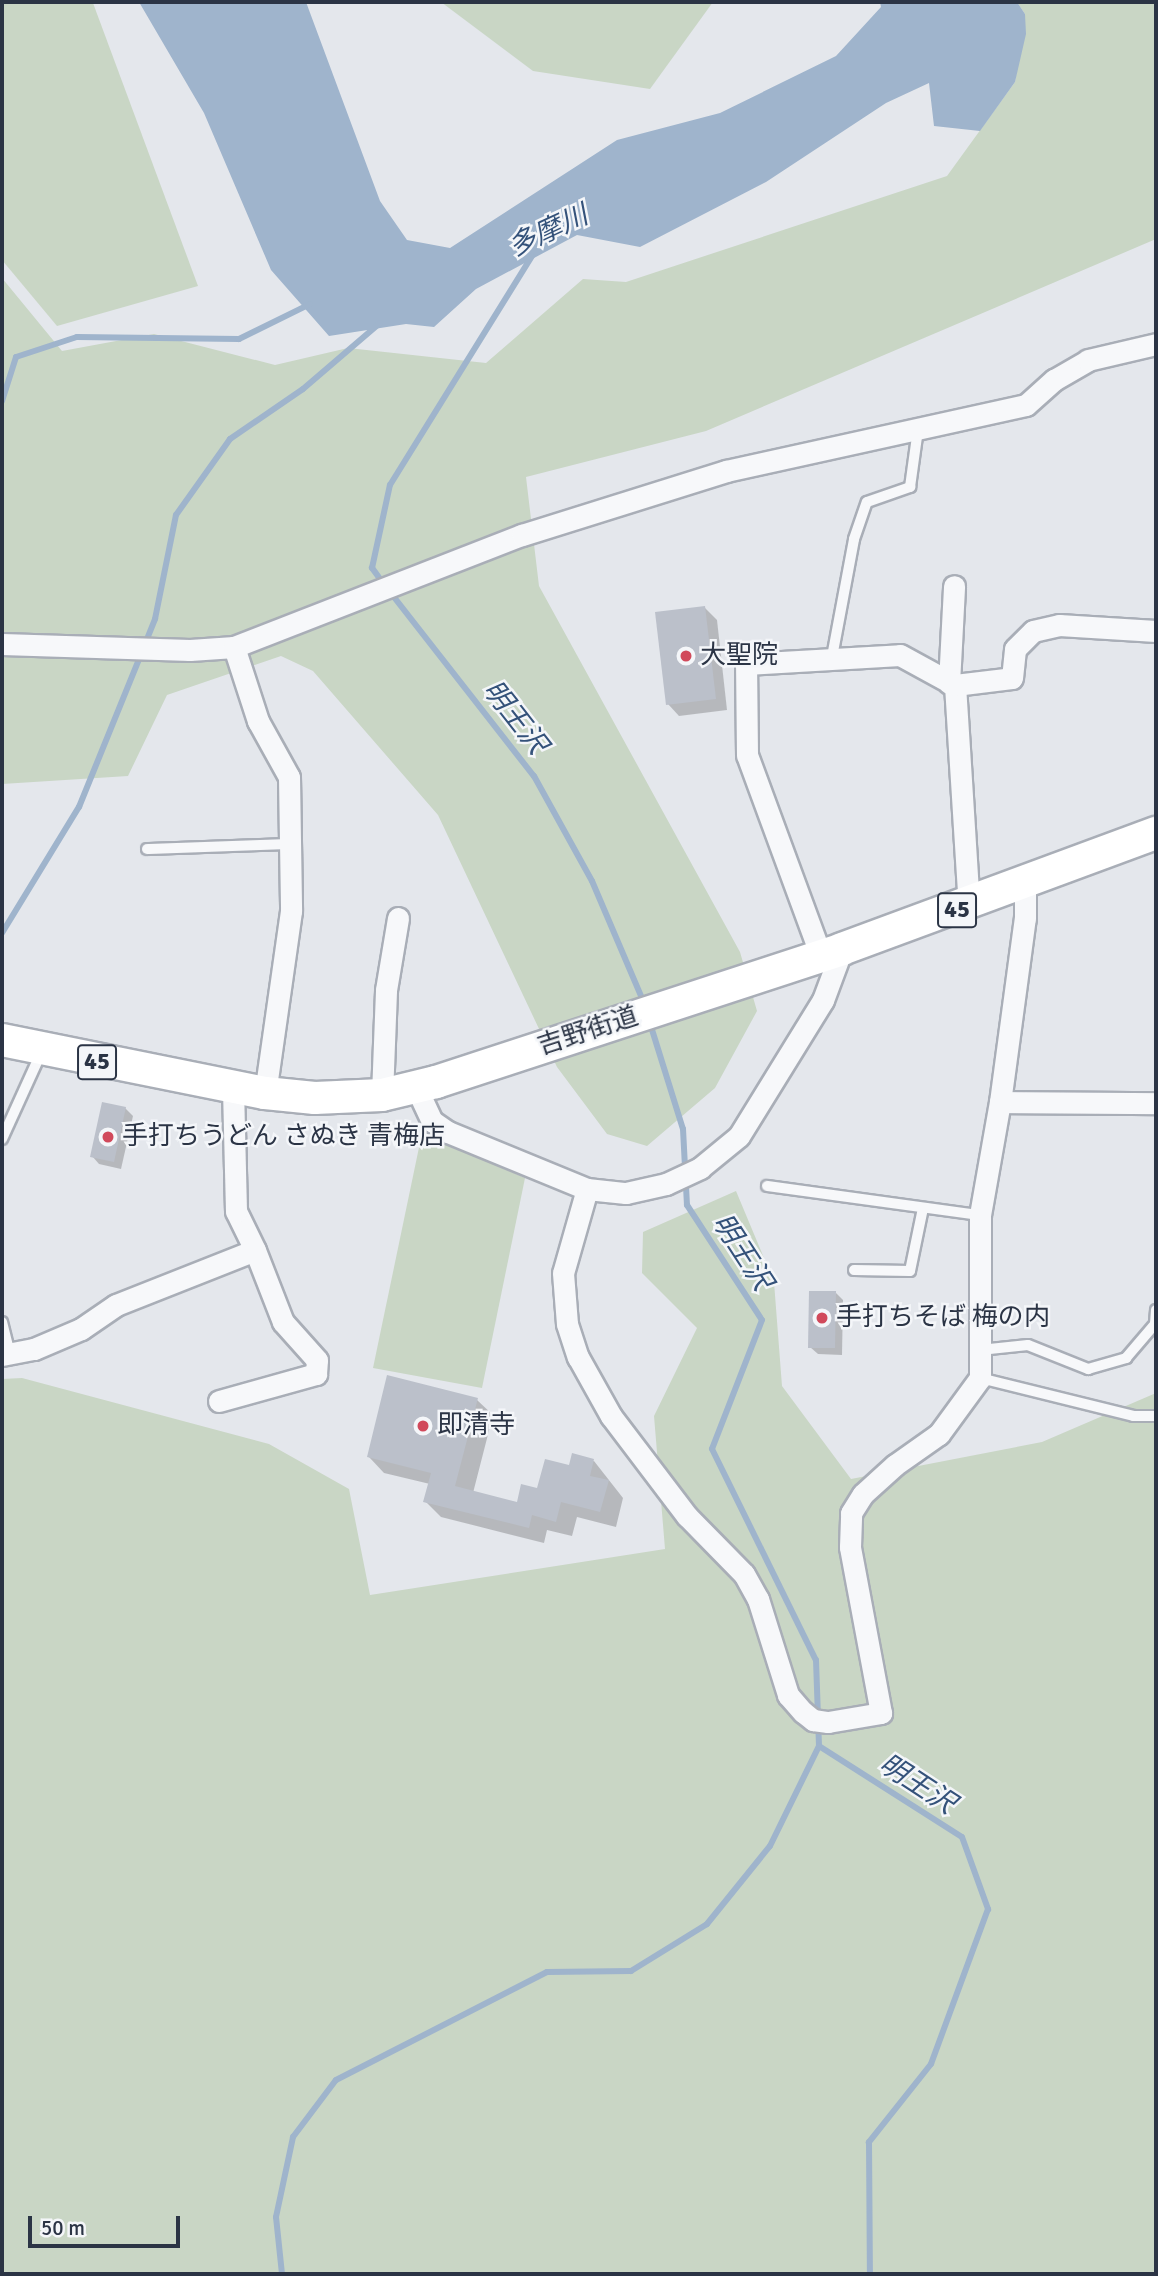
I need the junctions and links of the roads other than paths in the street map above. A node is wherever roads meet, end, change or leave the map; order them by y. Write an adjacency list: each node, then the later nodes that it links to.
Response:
1 (1156, 344): 2 (street)
2 (919, 426): 6 (street); 7 (lane)
3 (954, 586): 8 (street)
4 (1156, 631): 8 (street)
5 (2, 644): 6 (street)
6 (234, 647): 10 (street)
7 (832, 657): 8 (street); 15 (street)
8 (952, 684): 13 (street)
9 (1156, 833): 12 (main road, 吉野街道 / 45)
10 (290, 844): 11 (lane); 20 (street)
11 (147, 849)
12 (1025, 883): 13 (main road, 吉野街道 / 45); 22 (street)
13 (969, 905): 15 (main road, 吉野街道 / 45)
14 (398, 918): 21 (street)
15 (831, 953): 18 (main road, 吉野街道 / 45); 26 (street)
16 (2, 1040): 17 (main road, 吉野街道 / 45)
17 (43, 1050): 19 (main road, 吉野街道 / 45); 24 (lane)
18 (416, 1087): 21 (main road, 吉野街道 / 45); 26 (street)
19 (233, 1088): 20 (main road, 吉野街道 / 45); 29 (street)
20 (265, 1093): 21 (main road, 吉野街道 / 45)
21 (382, 1095)
22 (1000, 1102): 23 (street); 28 (street)
23 (1156, 1103)
24 (2, 1139)
25 (767, 1186): 27 (lane)
26 (587, 1189): 35 (street)
27 (923, 1208): 28 (lane); 30 (lane)
28 (980, 1215): 33 (street)
29 (255, 1250): 34 (street); 36 (street)
30 (854, 1270)
31 (1156, 1310): 33 (lane)
32 (2, 1321): 34 (lane)
33 (980, 1350): 35 (street)
34 (6, 1355)
35 (980, 1378): 37 (lane)
36 (219, 1401)
37 (1156, 1416)

